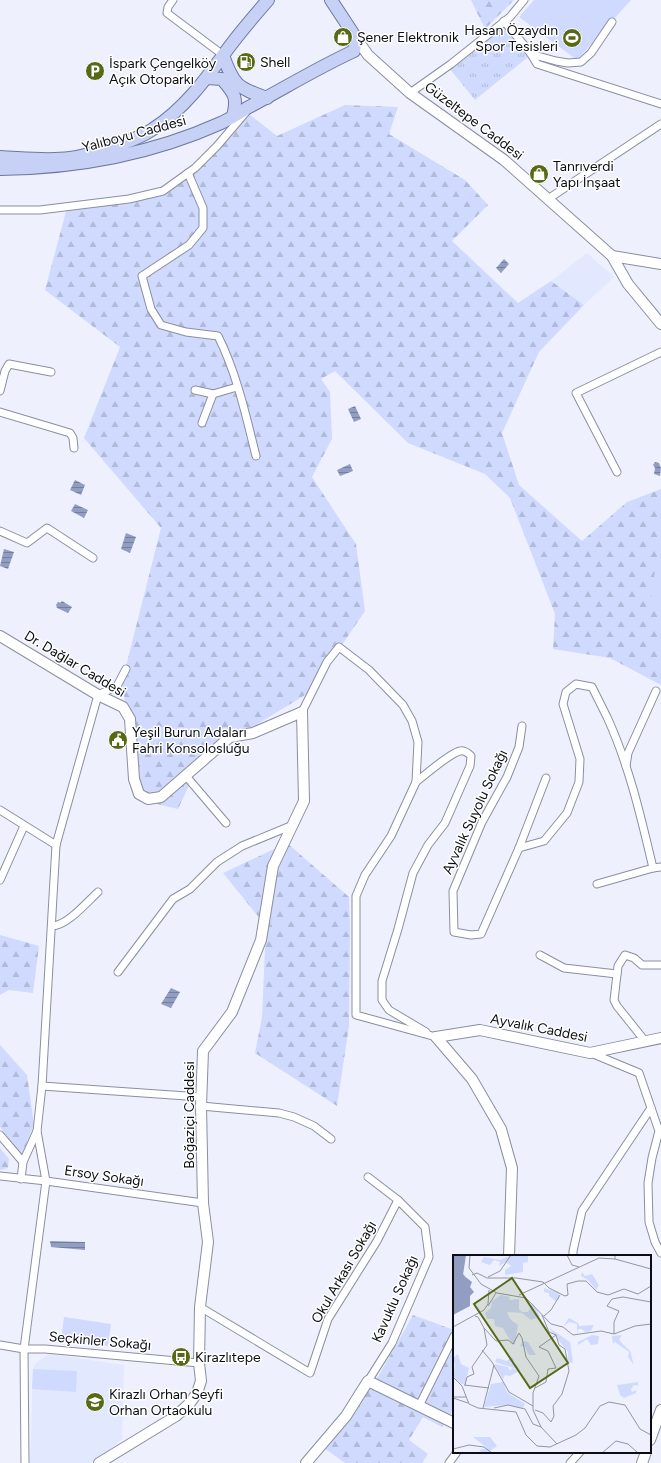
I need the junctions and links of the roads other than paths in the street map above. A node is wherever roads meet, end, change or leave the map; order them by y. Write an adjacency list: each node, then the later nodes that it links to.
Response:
1 (173, 0): 11 (street)
2 (267, 0): 11 (main road, Yalıboyu Caddesi)
3 (331, 0): 7 (main road, Güzeltepe Caddesi)
4 (524, 0): 5 (street)
5 (504, 21): 9 (street); 13 (street)
6 (612, 22): 9 (street)
7 (356, 38): 8 (main road); 10 (street, Güzeltepe Caddesi)
8 (354, 51): 10 (street); 14 (main road, Yalıboyu Caddesi)
9 (529, 51): 15 (street)
10 (368, 54): 13 (street, Güzeltepe Caddesi)
11 (223, 55): 12 (main road, Yalıboyu Caddesi); 14 (main road)
12 (207, 78): 17 (main road); 19 (main road, Yalıboyu Caddesi)
13 (410, 93): 22 (street, Güzeltepe Caddesi)
14 (267, 98): 16 (main road, Yalıboyu Caddesi)
15 (661, 104)
16 (251, 107): 17 (main road, Yalıboyu Caddesi); 21 (street)
17 (233, 116): 20 (main road, Yalıboyu Caddesi)
18 (661, 124): 22 (street)
19 (0, 157)
20 (0, 169)
21 (188, 173): 23 (street); 29 (street)
22 (548, 199): 24 (street, Güzeltepe Caddesi)
23 (0, 210)
24 (612, 256): 25 (street); 26 (street, Güzeltepe Caddesi)
25 (661, 264)
26 (661, 324)
27 (661, 352): 37 (street)
28 (51, 372): 30 (street)
29 (237, 387): 32 (street); 36 (street)
30 (0, 388)
31 (195, 390): 32 (street)
32 (213, 394): 34 (street)
33 (0, 412): 35 (street)
34 (202, 423)
35 (74, 448)
36 (256, 456)
37 (617, 472)
38 (0, 531): 39 (street)
39 (93, 558)
40 (0, 636): 43 (street, Dr. Dağlar Caddesi)
41 (126, 669): 43 (street)
42 (656, 692): 46 (street)
43 (98, 695): 47 (street, Dr. Dağlar Caddesi); 54 (street)
44 (302, 712): 47 (street, Dr. Dağlar Caddesi); 49 (street); 52 (street, Boğaziçi Caddesi)
45 (522, 726): 55 (street, Ayvalık Suyolu Sokağı)
46 (626, 766): 55 (street); 57 (street)
47 (186, 776): 51 (street)
48 (546, 778): 55 (street, Ayvalık Suyolu Sokağı)
49 (416, 782): 66 (street); 66 (street)
50 (0, 810): 53 (street)
51 (226, 823)
52 (293, 825): 64 (street); 71 (street, Boğaziçi Caddesi)
53 (24, 826): 54 (street); 58 (street)
54 (56, 845): 61 (street)
55 (520, 848)
56 (661, 867): 57 (street)
57 (653, 868): 59 (street)
58 (0, 880)
59 (597, 884)
60 (98, 892): 61 (street)
61 (52, 926): 70 (street)
62 (540, 955): 65 (street)
63 (661, 965): 65 (street)
64 (118, 972)
65 (617, 974): 68 (street)
66 (436, 1037): 69 (street, Ayvalık Caddesi); 84 (street)
67 (661, 1038): 68 (street, Ayvalık Caddesi)
68 (645, 1041): 69 (street, Ayvalık Caddesi)
69 (590, 1053): 72 (street)
70 (42, 1086): 71 (street); 73 (street)
71 (201, 1101): 75 (street); 82 (street, Boğaziçi Caddesi)
72 (651, 1108): 83 (street); 85 (street)
73 (37, 1131): 76 (street); 80 (street)
74 (0, 1136): 76 (street)
75 (331, 1138)
76 (23, 1162): 79 (street)
77 (0, 1176): 79 (street, Ersoy Sokağı)
78 (368, 1178): 81 (street, Kavuklu Sokağı)
79 (21, 1179): 80 (street, Ersoy Sokağı)
80 (46, 1181): 82 (street, Ersoy Sokağı); 89 (street)
81 (398, 1200): 86 (street, Okul Arkası Sokağı); 91 (street, Kavuklu Sokağı)
82 (203, 1203): 86 (street, Boğaziçi Caddesi)
83 (661, 1253)
84 (509, 1255)
85 (574, 1255)
86 (200, 1307): 90 (street, Boğaziçi Caddesi)
87 (453, 1338): 92 (street)
88 (0, 1345): 89 (street, Seçkinler Sokağı)
89 (24, 1349): 90 (street, Seçkinler Sokağı); 99 (street)
90 (199, 1363): 100 (street, Boğaziçi Caddesi)
91 (368, 1381): 92 (street); 101 (street)
92 (419, 1406): 94 (street)
93 (661, 1410): 95 (street)
94 (453, 1423)
95 (651, 1437)
96 (456, 1453): 102 (street)
97 (579, 1453): 103 (street)
98 (646, 1453): 104 (street)
99 (25, 1463)
100 (99, 1463)
101 (306, 1463)
102 (449, 1463)
103 (570, 1463)
104 (642, 1463)

